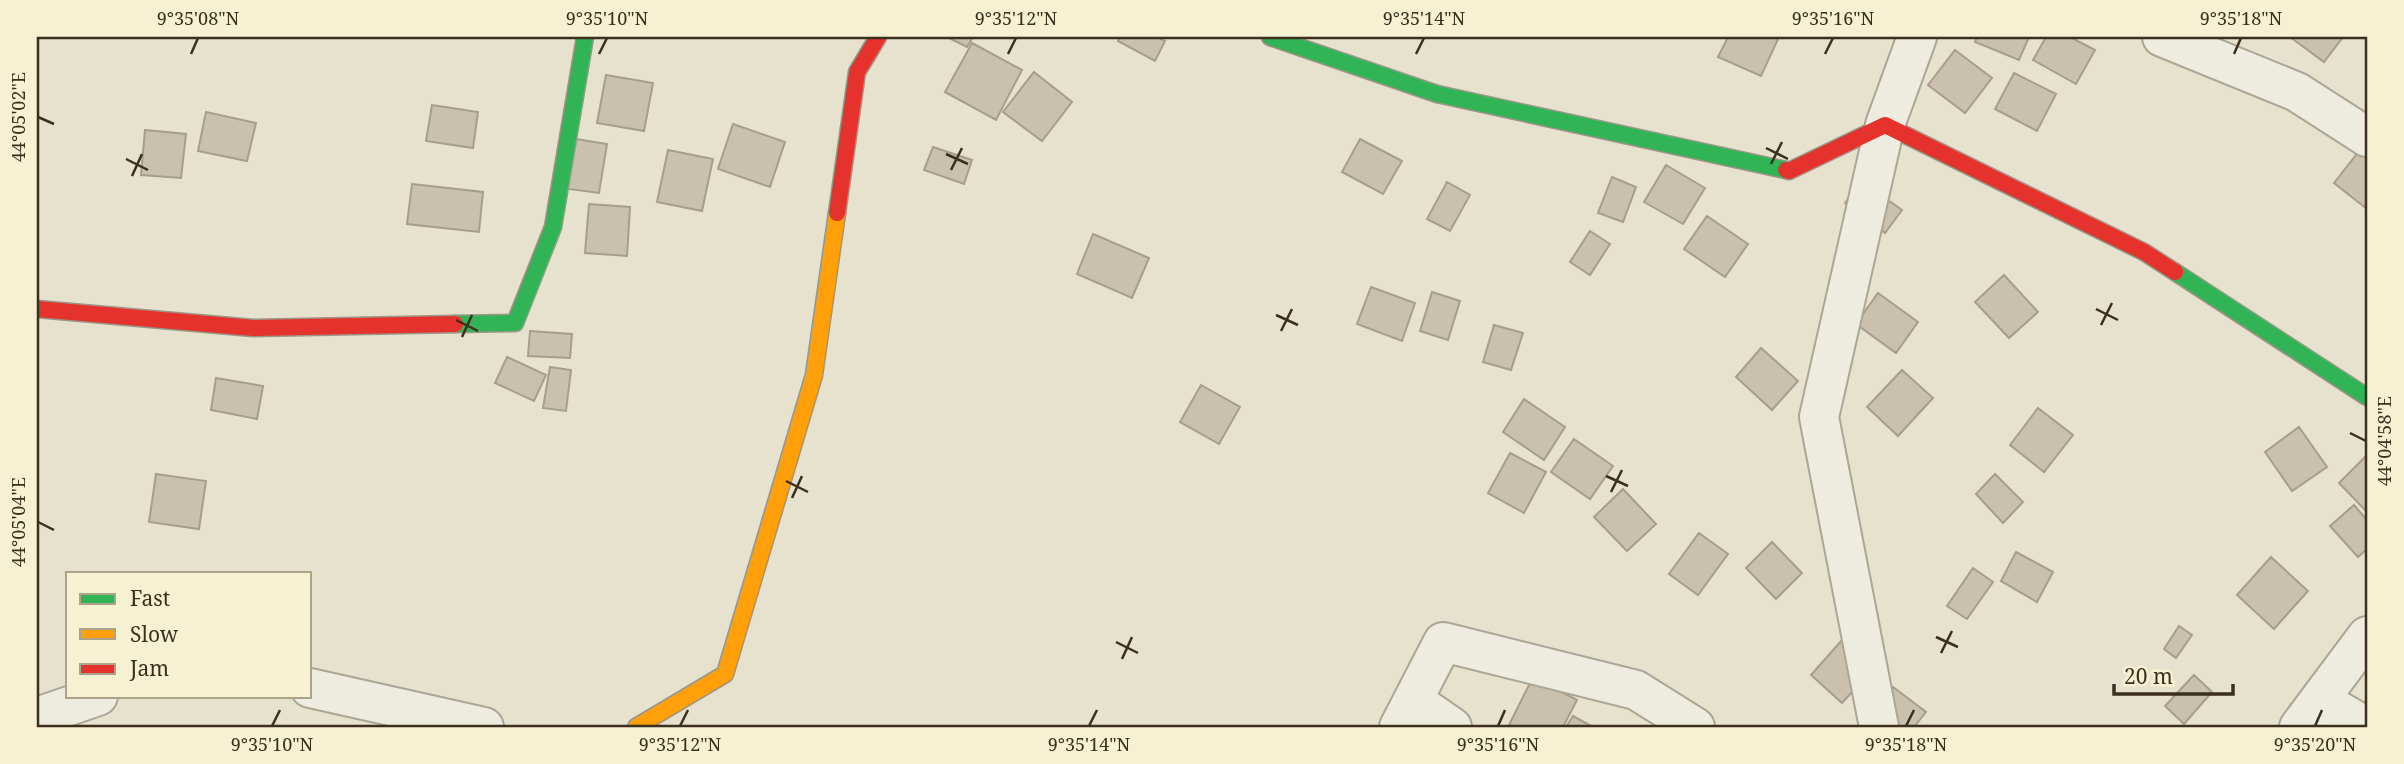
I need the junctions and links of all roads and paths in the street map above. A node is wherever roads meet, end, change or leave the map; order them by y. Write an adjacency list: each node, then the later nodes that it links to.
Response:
1 (585, 37): 8 (street)
2 (878, 37): 17 (street)
3 (1270, 37): 6 (street)
4 (1917, 37): 6 (street)
5 (2162, 37): 7 (street)
6 (1885, 125): 9 (street); 20 (street)
7 (2367, 137)
8 (37, 309)
9 (2367, 397)
10 (2367, 636): 14 (street)
11 (312, 688): 16 (street)
12 (92, 698): 15 (street)
13 (1406, 713): 18 (street); 19 (street)
14 (2310, 713): 21 (street)
15 (37, 717)
16 (484, 727)
17 (636, 727)
18 (1452, 727)
19 (1695, 727)
20 (1879, 727)
21 (2367, 727)

